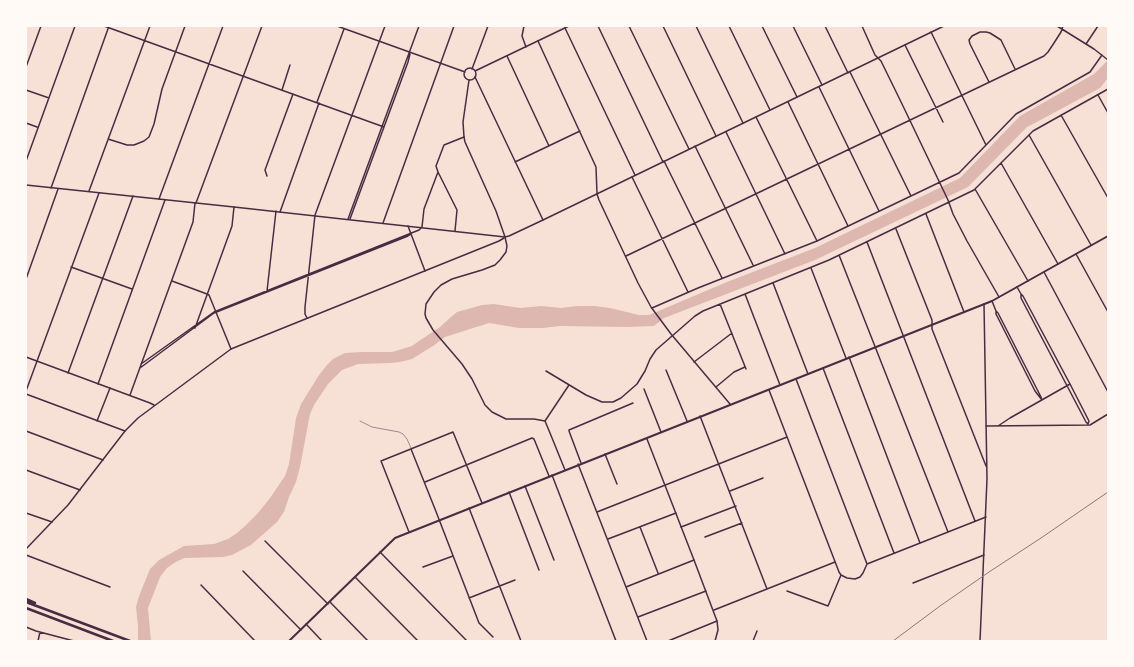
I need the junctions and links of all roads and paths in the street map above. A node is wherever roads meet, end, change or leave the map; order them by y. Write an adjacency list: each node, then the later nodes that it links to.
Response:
1 (41, 26): 50 (street)
2 (75, 26): 69 (street)
3 (104, 26): 29 (street)
4 (150, 26): 35 (street)
5 (185, 26): 41 (street)
6 (223, 26): 48 (street)
7 (262, 26): 56 (street)
8 (337, 26): 31 (street)
9 (351, 26): 33 (street)
10 (385, 26): 37 (street)
11 (419, 26): 42 (street)
12 (454, 26): 47 (street)
13 (488, 26): 51 (street)
14 (524, 26): 40 (street)
15 (569, 26): 30 (street)
16 (598, 26): 98 (street)
17 (629, 26): 94 (street)
18 (663, 26): 88 (street)
19 (696, 26): 81 (street)
20 (729, 26): 73 (street)
21 (762, 26): 68 (street)
22 (793, 26): 60 (street)
23 (826, 26): 55 (street)
24 (862, 26): 45 (street)
25 (944, 26): 34 (street)
26 (1057, 26): 32 (street)
27 (1063, 26): 32 (street)
28 (1098, 26): 38 (street)
29 (109, 27): 35 (street); 108 (street)
30 (565, 28): 36 (street); 102 (street)
31 (344, 29): 33 (street); 71 (street)
32 (1062, 29): 38 (street); 52 (street)
33 (349, 31): 37 (street)
34 (931, 32): 39 (street); 66 (street)
35 (144, 40): 41 (street); 90 (street)
36 (538, 41): 40 (street); 84 (street)
37 (380, 42): 42 (street); 76 (street)
38 (1086, 44): 43 (street)
39 (905, 45): 45 (street); 72 (street)
40 (526, 47): 44 (street)
41 (176, 52): 48 (street); 90 (street)
42 (410, 53): 47 (street); 82 (street)
43 (1102, 55): 46 (street); 91 (street)
44 (507, 56): 53 (street); 92 (street)
45 (878, 58): 55 (street); 78 (street)
46 (1107, 60)
47 (440, 63): 54 (street); 131 (street)
48 (209, 64): 56 (street); 118 (street)
49 (290, 65): 64 (street)
50 (26, 67)
51 (472, 69): 53 (street); 54 (street)
52 (1015, 69): 59 (street); 59 (street)
53 (475, 71): 57 (street)
54 (465, 72): 58 (street)
55 (849, 72): 60 (street); 86 (street)
56 (243, 76): 64 (street); 121 (street)
57 (475, 77): 58 (street); 97 (street)
58 (469, 80): 89 (street)
59 (989, 82): 66 (street)
60 (822, 85): 61 (street)
61 (819, 87): 68 (street); 95 (street)
62 (1108, 89): 67 (street)
63 (26, 90): 69 (street)
64 (281, 90): 65 (street)
65 (293, 94): 71 (street); 103 (street)
66 (962, 95): 72 (street); 91 (street)
67 (1098, 95): 74 (street); 75 (street)
68 (797, 97): 70 (street)
69 (49, 98): 83 (street)
70 (788, 102): 73 (street); 100 (street)
71 (318, 103): 76 (street); 126 (street)
72 (936, 107): 78 (street); 79 (street)
73 (770, 110): 77 (street)
74 (1108, 113)
75 (1061, 115): 87 (street); 117 (street)
76 (352, 116): 82 (street); 128 (street)
77 (756, 117): 81 (street); 105 (street)
78 (910, 120): 86 (street); 106 (street)
79 (943, 122)
80 (26, 123): 83 (street)
81 (743, 123): 85 (street)
82 (383, 127): 129 (street)
83 (38, 128): 96 (street)
84 (580, 131): 92 (street); 113 (street)
85 (726, 132): 88 (street); 114 (street)
86 (881, 134): 95 (street); 116 (street)
87 (1029, 135): 99 (street); 144 (street)
88 (716, 136): 93 (street)
89 (464, 137): 101 (street); 140 (street)
90 (108, 138): 111 (street)
91 (986, 145): 106 (street)
92 (549, 146): 97 (street)
93 (695, 146): 94 (street); 123 (street)
94 (689, 149): 98 (street)
95 (850, 149): 100 (street); 125 (street)
96 (26, 160)
97 (515, 162): 130 (street)
98 (663, 162): 102 (street); 132 (street)
99 (1001, 162): 110 (street); 149 (street)
100 (818, 164): 105 (street); 134 (street)
101 (438, 172): 135 (street); 137 (street)
102 (635, 175): 104 (street)
103 (267, 176)
104 (632, 177): 113 (street); 141 (street)
105 (787, 180): 114 (street); 142 (street)
106 (940, 183): 116 (street); 120 (street)
107 (26, 185): 108 (street)
108 (51, 188): 109 (street)
109 (58, 189): 111 (street); 157 (street)
110 (975, 189): 120 (street); 160 (street)
111 (89, 192): 112 (street)
112 (98, 193): 115 (street); 151 (street)
113 (597, 194): 130 (street); 148 (street)
114 (756, 194): 123 (street); 145 (street)
115 (133, 196): 118 (street); 158 (street)
116 (911, 196): 125 (street)
117 (1108, 198)
118 (159, 199): 119 (street)
119 (165, 200): 121 (street); 163 (street)
120 (949, 201): 127 (street); 169 (street)
121 (196, 203): 122 (street); 159 (street)
122 (234, 206): 124 (street); 166 (street)
123 (726, 209): 132 (street); 150 (street)
124 (276, 211): 126 (street); 164 (street)
125 (880, 211): 134 (street)
126 (280, 212): 128 (street)
127 (926, 214): 136 (street); 175 (street)
128 (315, 216): 129 (street); 155 (street)
129 (349, 219): 131 (street)
130 (542, 220): 140 (street)
131 (383, 223): 133 (street)
132 (695, 224): 141 (street); 156 (street)
133 (407, 226): 135 (street); 138 (street)
134 (848, 226): 142 (street)
135 (422, 227): 137 (street); 138 (street)
136 (896, 229): 143 (street); 179 (street)
137 (455, 231): 140 (street)
138 (411, 234): 153 (street); 155 (street)
139 (1108, 236): 144 (main road)
140 (505, 237): 153 (street); 226 (street)
141 (662, 239): 148 (street); 165 (street)
142 (817, 241): 145 (street)
143 (867, 242): 147 (street); 185 (street)
144 (1091, 246): 146 (main road)
145 (785, 254): 150 (street)
146 (1076, 254): 149 (main road); 176 (street)
147 (840, 255): 152 (street); 187 (street)
148 (626, 256): 173 (street)
149 (1058, 264): 154 (main road)
150 (753, 266): 156 (street)
151 (71, 267): 158 (street); 193 (street)
152 (811, 268): 161 (street); 192 (street)
153 (425, 271): 177 (street)
154 (1044, 272): 160 (main road); 215 (street)
155 (309, 274): 164 (street); 177 (street)
156 (722, 278): 165 (street)
157 (26, 279)
158 (103, 279): 163 (street); 202 (street)
159 (172, 281): 166 (street); 195 (street)
160 (1028, 281): 162 (main road)
161 (773, 283): 167 (street); 203 (street)
162 (1017, 287): 168 (street); 169 (main road)
163 (133, 289): 205 (street)
164 (267, 291): 174 (street)
165 (688, 292): 173 (street)
166 (207, 294): 174 (street); 178 (street)
167 (746, 294): 171 (street); 208 (street)
168 (1021, 294): 180 (street); 181 (street)
169 (999, 297): 170 (main road)
170 (992, 301): 172 (main road); 186 (street)
171 (720, 304): 183 (street); 184 (street)
172 (984, 304): 175 (main road); 229 (street)
173 (652, 308): 184 (street)
174 (216, 312): 178 (street); 182 (street); 188 (street)
175 (964, 312): 179 (main road)
176 (1108, 312)
177 (306, 318): 188 (street)
178 (196, 324): 182 (street); 195 (street)
179 (932, 324): 185 (main road); 243 (street)
180 (1039, 324): 181 (street); 189 (street)
181 (1036, 326): 190 (street)
182 (195, 328): 196 (street)
183 (732, 333): 194 (street); 210 (street)
184 (672, 336): 194 (street); 207 (street)
185 (903, 336): 187 (main road); 263 (street)
186 (1011, 340): 198 (street); 200 (street)
187 (876, 347): 192 (main road); 269 (street)
188 (231, 349): 221 (street)
189 (1054, 353): 190 (street); 206 (street)
190 (1051, 354): 209 (street)
191 (26, 357): 193 (street)
192 (847, 358): 197 (main road); 273 (street)
193 (37, 361): 202 (street); 213 (street)
194 (694, 362): 210 (street)
195 (141, 364): 196 (street)
196 (140, 368): 217 (street)
197 (823, 368): 203 (main road); 276 (street)
198 (1027, 368): 200 (street); 218 (street)
199 (666, 370): 227 (street)
200 (1024, 370): 218 (street)
201 (546, 371): 207 (street)
202 (68, 373): 205 (street)
203 (808, 374): 204 (main road)
204 (796, 378): 208 (main road); 283 (street)
205 (98, 384): 211 (street)
206 (1070, 384): 209 (street); 228 (street)
207 (569, 385): 226 (street)
208 (780, 385): 212 (main road)
209 (1067, 386): 218 (street); 228 (street)
210 (716, 387): 220 (street)
211 (110, 388): 217 (street); 224 (street)
212 (768, 389): 220 (main road); 234 (street)
213 (26, 390)
214 (644, 390): 233 (street)
215 (1108, 392)
216 (26, 394): 224 (street)
217 (130, 395): 221 (street)
218 (1042, 400): 230 (street)
219 (633, 403): 239 (street)
220 (730, 404): 223 (main road)
221 (154, 405): 232 (street)
222 (1108, 414): 228 (street)
223 (700, 416): 227 (main road); 241 (street)
224 (97, 421): 232 (street)
225 (360, 421): 236 (lane)
226 (545, 421): 245 (street)
227 (687, 421): 233 (main road)
228 (1088, 424): 230 (street)
229 (986, 426): 230 (street); 243 (street)
230 (998, 426)
231 (26, 431): 238 (street)
232 (125, 431): 238 (street)
233 (661, 432): 235 (main road)
234 (787, 437): 241 (street); 282 (street)
235 (646, 438): 237 (main road); 251 (street)
236 (411, 449): 242 (street); 248 (street); 268 (street)
237 (605, 454): 239 (main road); 249 (street)
238 (103, 460): 252 (street)
239 (581, 463): 240 (main road)
240 (578, 464): 245 (main road); 258 (street)
241 (719, 464): 251 (street); 253 (street)
242 (467, 466): 246 (street); 248 (street); 255 (street)
243 (987, 468): 261 (street)
244 (26, 470): 252 (street)
245 (565, 470): 246 (main road)
246 (550, 476): 250 (main road); 323 (street)
247 (763, 478): 253 (street)
248 (424, 482): 262 (street)
249 (617, 484)
250 (525, 486): 254 (main road); 280 (street)
251 (665, 486): 258 (street); 260 (street)
252 (80, 490): 264 (street)
253 (730, 491): 256 (street)
254 (510, 492): 255 (main road); 285 (street)
255 (482, 503): 257 (main road)
256 (736, 506): 265 (street); 267 (street)
257 (469, 508): 262 (main road); 293 (street)
258 (597, 512): 271 (street)
259 (26, 513): 264 (street)
260 (676, 513): 266 (street); 267 (street)
261 (986, 517): 263 (street); 278 (street)
262 (439, 520): 268 (main road); 279 (street)
263 (975, 521): 269 (street)
264 (52, 522): 274 (street)
265 (742, 523): 270 (street); 296 (street)
266 (640, 527): 271 (street); 287 (street)
267 (681, 527): 281 (street)
268 (409, 532): 275 (main road)
269 (948, 532): 273 (street)
270 (705, 537)
271 (608, 539): 295 (street)
272 (266, 541): 301 (street)
273 (920, 543): 276 (street)
274 (26, 550)
275 (380, 552): 289 (main road); 321 (street)
276 (894, 553): 283 (street)
277 (26, 555): 294 (street)
278 (984, 555): 291 (street); 328 (street)
279 (453, 556): 284 (street); 299 (street)
280 (554, 560)
281 (694, 560): 287 (street); 297 (street)
282 (835, 562): 288 (street); 296 (street)
283 (867, 564): 288 (street)
284 (423, 567)
285 (539, 570)
286 (244, 571): 308 (street)
287 (658, 574): 295 (street)
288 (841, 575): 298 (street)
289 (355, 577): 301 (main road); 320 (street)
290 (515, 580): 293 (street)
291 (913, 583)
292 (201, 586): 316 (street)
293 (499, 586): 299 (street); 322 (street)
294 (110, 587)
295 (626, 587): 304 (street)
296 (767, 589): 303 (street)
297 (706, 591): 303 (street); 304 (street)
298 (786, 591)
299 (469, 598): 311 (street)
300 (26, 600): 315 (highway)
301 (329, 603): 306 (main road); 319 (street)
302 (26, 608): 314 (highway)
303 (714, 610): 305 (street)
304 (638, 617): 324 (street)
305 (717, 621): 325 (street); 326 (street)
306 (306, 624): 308 (main road); 318 (street)
307 (26, 627): 310 (street)
308 (301, 630): 317 (main road)
309 (757, 631): 327 (street)
310 (40, 632): 312 (street); 313 (street)
311 (493, 637)
312 (38, 641)
313 (72, 641)
314 (113, 641)
315 (130, 641)
316 (255, 641)
317 (289, 641)
318 (322, 641)
319 (368, 641)
320 (418, 641)
321 (467, 641)
322 (520, 641)
323 (616, 641)
324 (647, 641)
325 (668, 641)
326 (716, 641)
327 (753, 641)
328 (980, 641)

